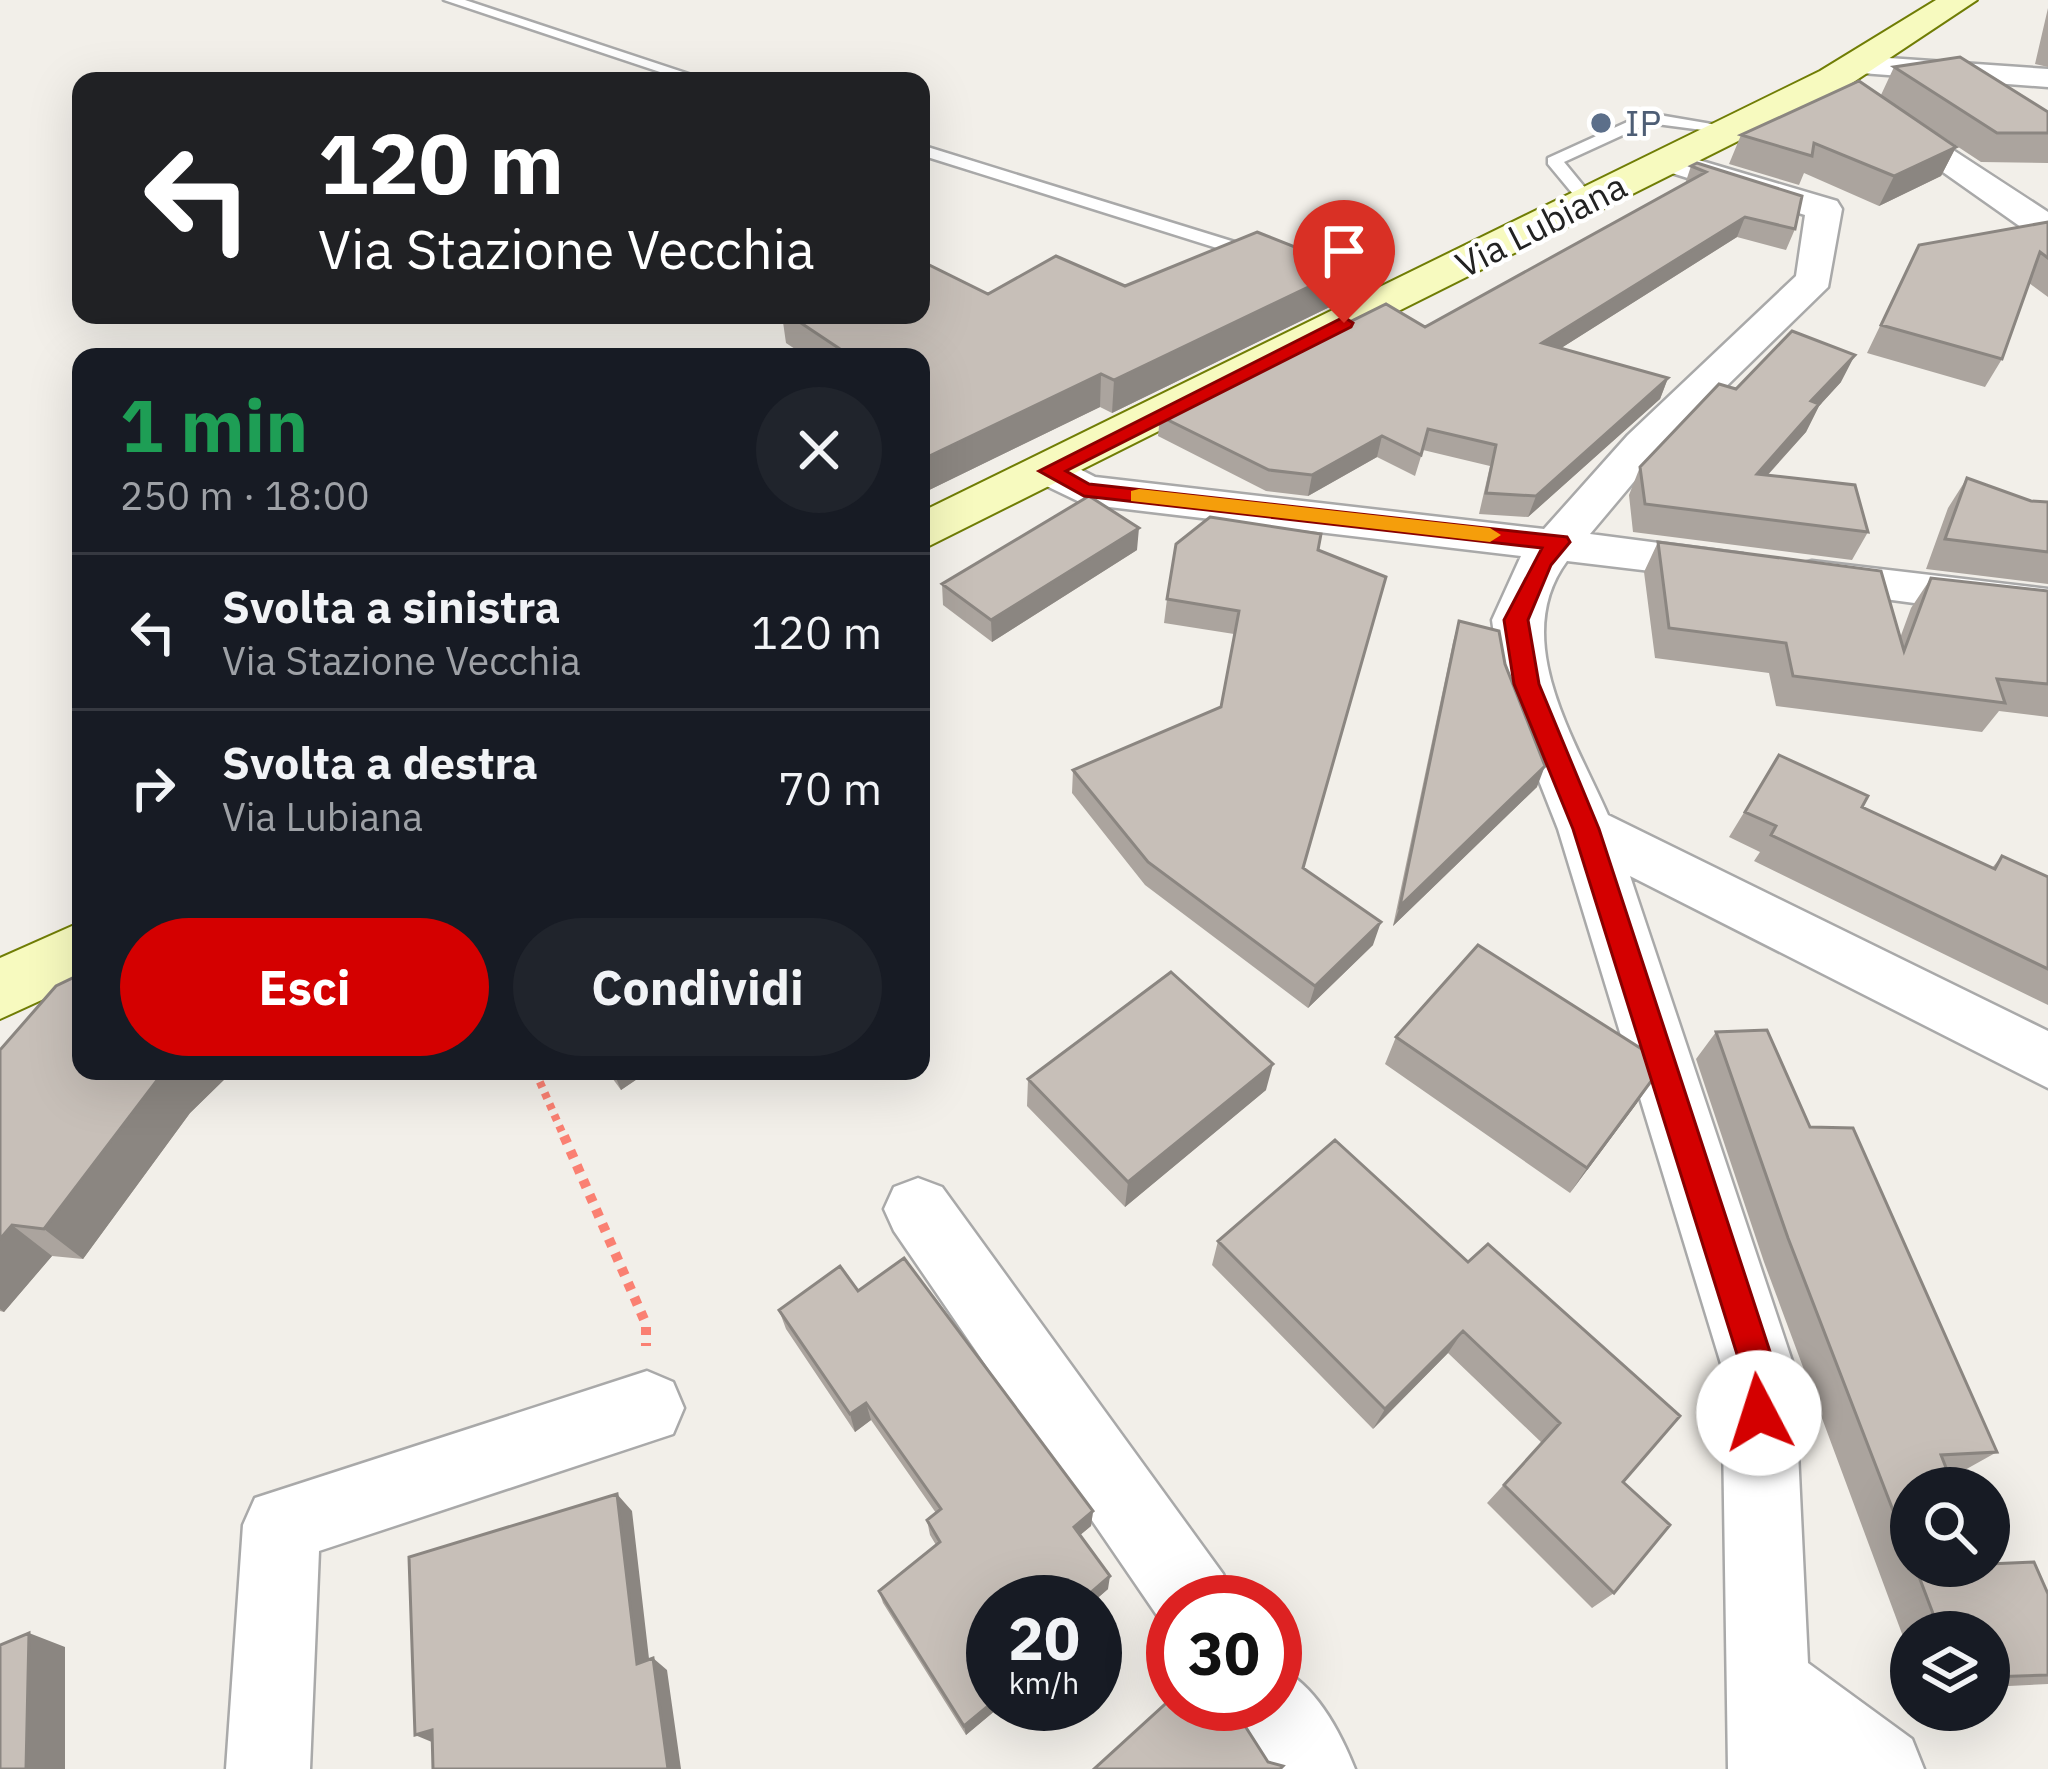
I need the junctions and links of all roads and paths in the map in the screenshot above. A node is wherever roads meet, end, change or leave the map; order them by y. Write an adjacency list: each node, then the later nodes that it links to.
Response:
1 (451, 0): 3 (lane)
2 (1960, 0): 4 (street, Via Lubiana)
3 (674, 72)
4 (1846, 72): 5 (street); 6 (street, Via Lubiana); 10 (street)
5 (2048, 78)
6 (1733, 129): 8 (street, Via Lubiana); 9 (lane)
7 (930, 153): 11 (lane)
8 (1668, 161): 9 (street, Via Lubiana); 16 (street)
9 (1588, 201): 13 (street, Via Lubiana)
10 (2048, 230)
11 (1271, 259)
12 (1292, 267): 13 (lane)
13 (1382, 304): 14 (street, Via Lubiana)
14 (1050, 471): 15 (street, Via Lubiana); 16 (street)
15 (930, 529)
16 (1559, 542): 17 (street); 18 (street)
17 (2048, 605)
18 (1586, 829): 21 (street); 26 (street)
19 (72, 954): 20 (street)
20 (0, 990)
21 (2048, 1061)
22 (539, 1080): 24 (path)
23 (918, 1209): 25 (street)
24 (647, 1408): 28 (street)
25 (1176, 1575)
26 (1767, 1684): 30 (street); 31 (street)
27 (1286, 1731): 29 (street)
28 (268, 1769)
29 (1312, 1769)
30 (1770, 1769)
31 (1882, 1769)

